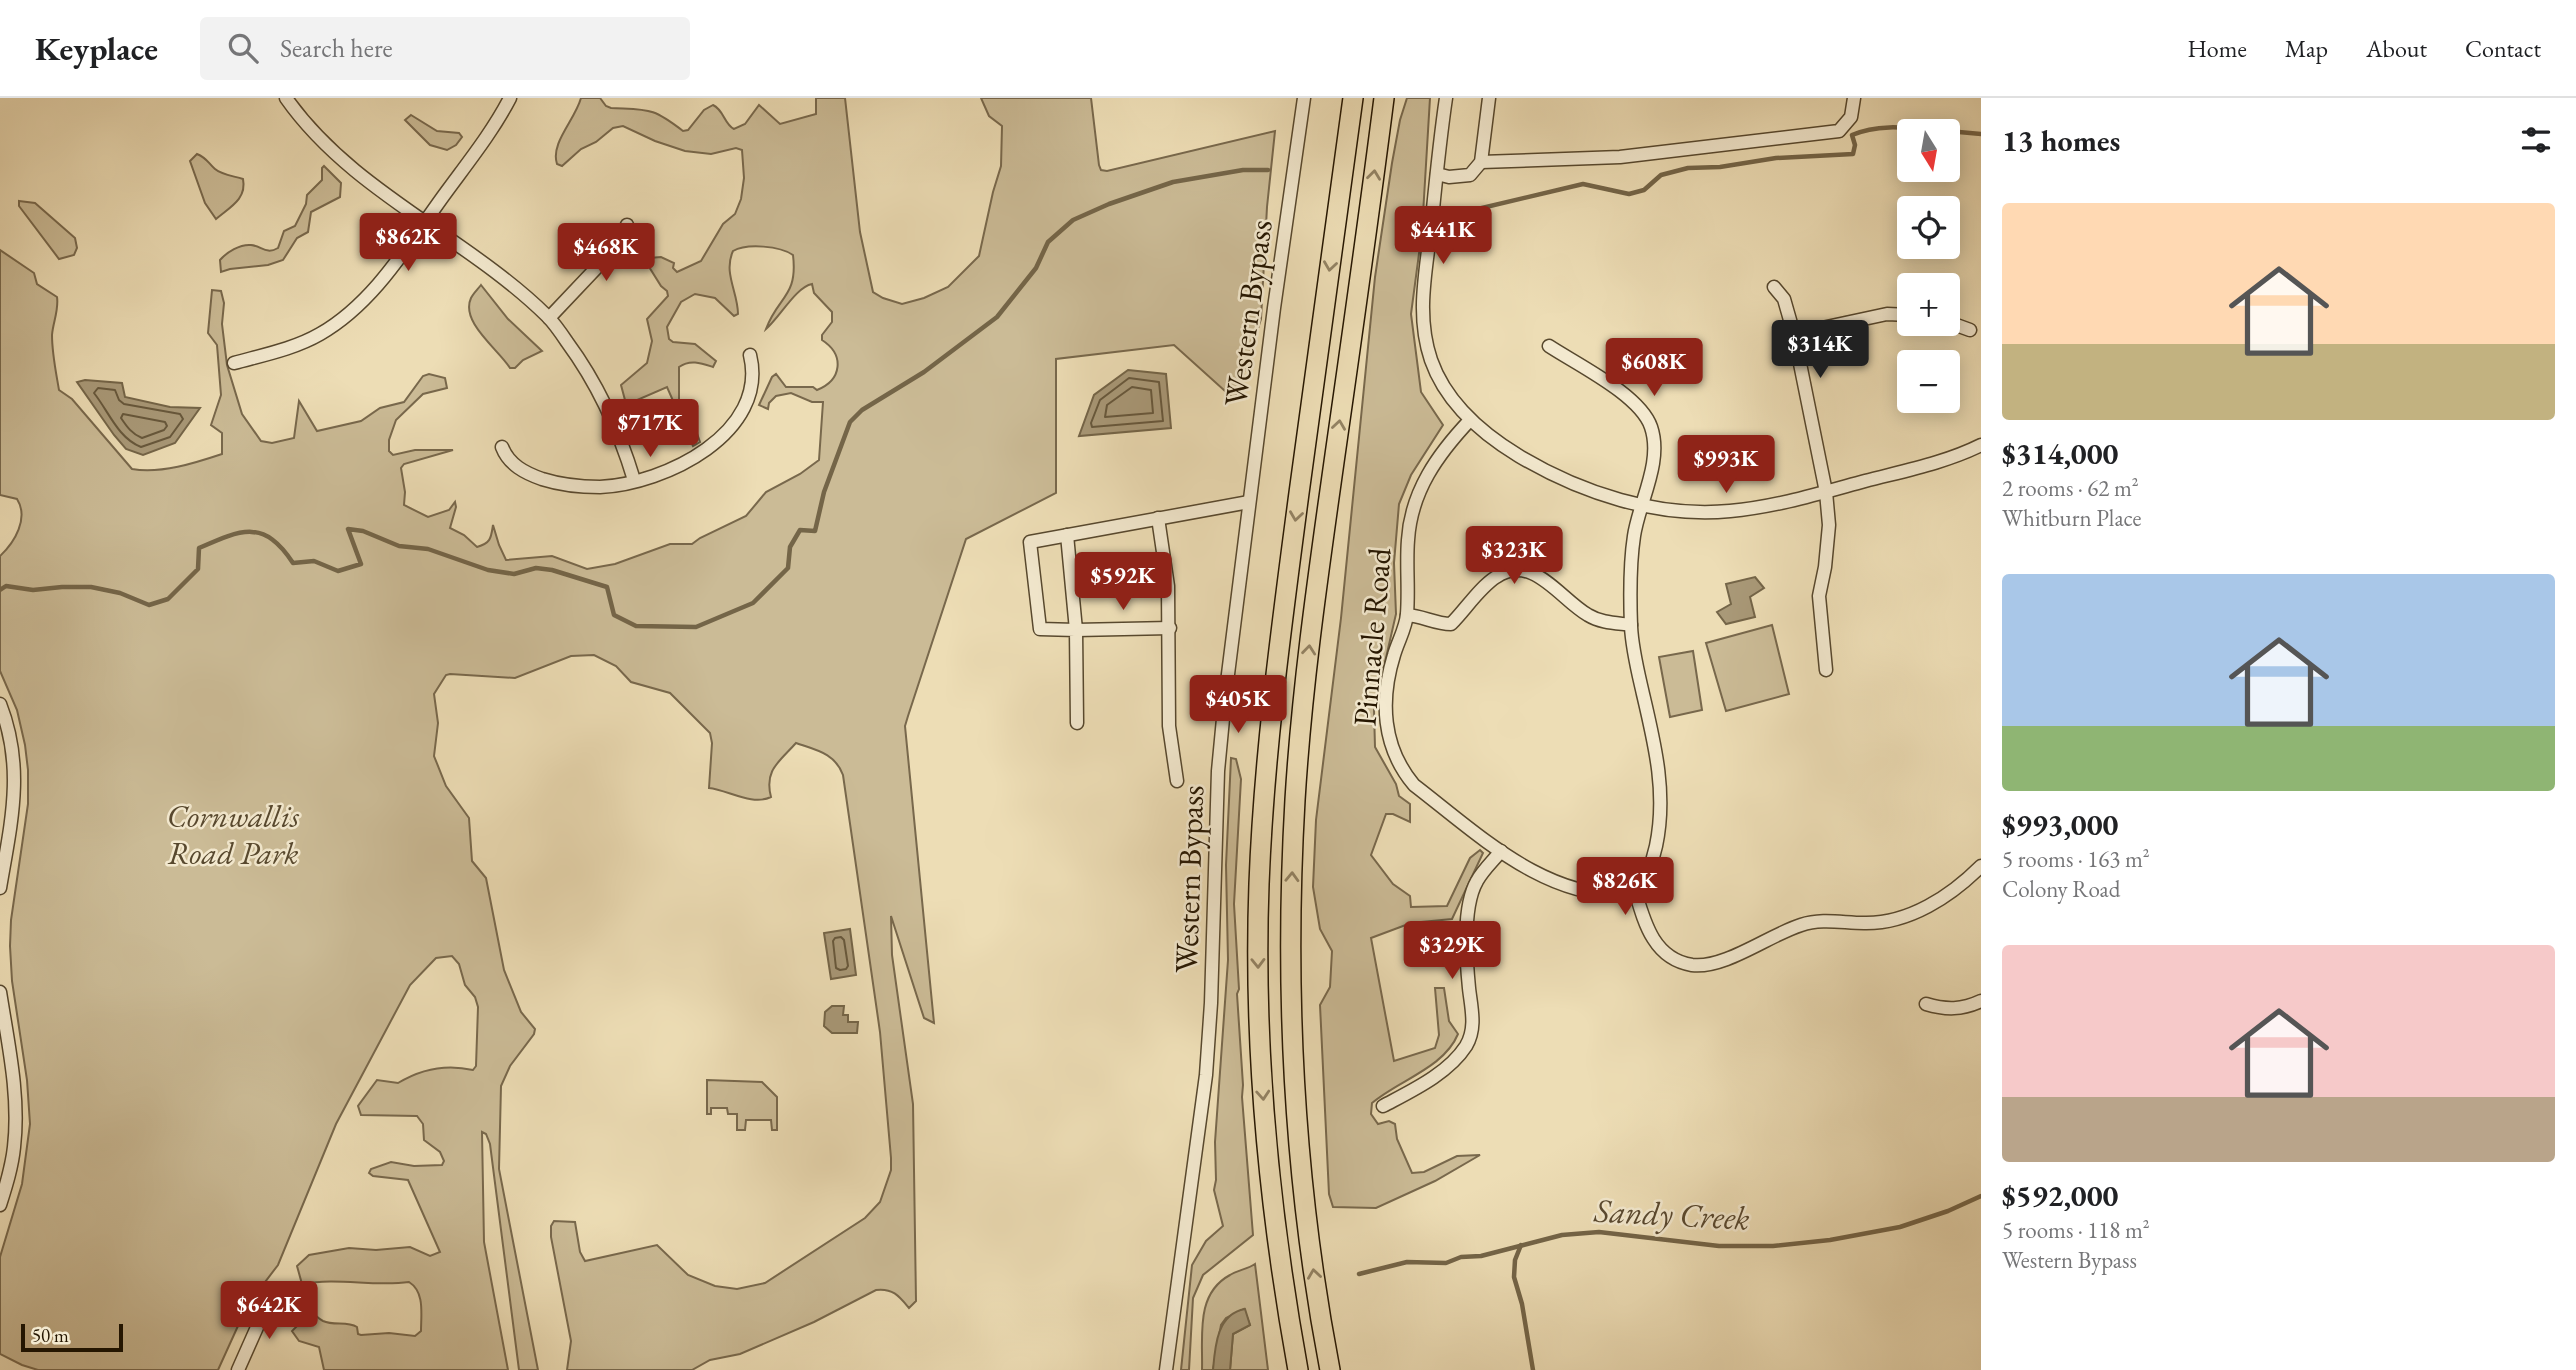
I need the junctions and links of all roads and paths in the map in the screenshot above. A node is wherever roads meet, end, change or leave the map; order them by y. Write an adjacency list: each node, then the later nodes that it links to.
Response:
1 (286, 98): 11 (street)
2 (510, 98): 11 (street)
3 (1304, 98): 27 (street, Western Bypass)
4 (1353, 98): 49 (highway, one-way to 49)
5 (1384, 98): 50 (highway, one-way to 5)
6 (1446, 98): 10 (street)
7 (1489, 98): 9 (street)
8 (1854, 98): 9 (street)
9 (1480, 162): 10 (street)
10 (1437, 174): 22 (street)
11 (425, 221): 15 (street); 21 (street)
12 (627, 225): 15 (street)
13 (1774, 287): 18 (street)
14 (1897, 314): 18 (street)
15 (549, 318): 25 (street)
16 (1960, 326): 17 (street)
17 (1970, 330)
18 (1794, 334): 26 (street)
19 (1549, 346): 28 (street)
20 (750, 355): 25 (street)
21 (234, 363)
22 (1470, 419): 28 (street); 31 (street, Pinnacle Road)
23 (502, 447): 25 (street)
24 (1980, 448): 26 (street)
25 (634, 480)
26 (1826, 492): 28 (street); 35 (street)
27 (1249, 502): 29 (street); 52 (street, Western Bypass)
28 (1642, 506): 32 (street)
29 (1158, 519): 30 (street); 33 (street)
30 (1067, 535): 34 (street); 34 (street)
31 (1407, 615): 32 (street); 39 (street, Pinnacle Road)
32 (1631, 625): 42 (street)
33 (1170, 628): 34 (street); 38 (street)
34 (1076, 630): 37 (street)
35 (1826, 670)
36 (0, 704): 41 (street)
37 (1077, 723)
38 (1177, 781)
39 (1501, 851): 42 (street, Pinnacle Road); 46 (street)
40 (1981, 866): 42 (street)
41 (0, 888)
42 (1636, 894)
43 (0, 992): 47 (street)
44 (1981, 1002): 45 (street)
45 (1926, 1004)
46 (1383, 1105)
47 (0, 1205)
48 (279, 1299): 51 (street)
49 (1287, 1306): 53 (highway); 54 (highway)
50 (1325, 1342): 55 (highway); 56 (highway)
51 (238, 1370)
52 (1166, 1370)
53 (1292, 1370)
54 (1298, 1370)
55 (1330, 1370)
56 (1341, 1370)

